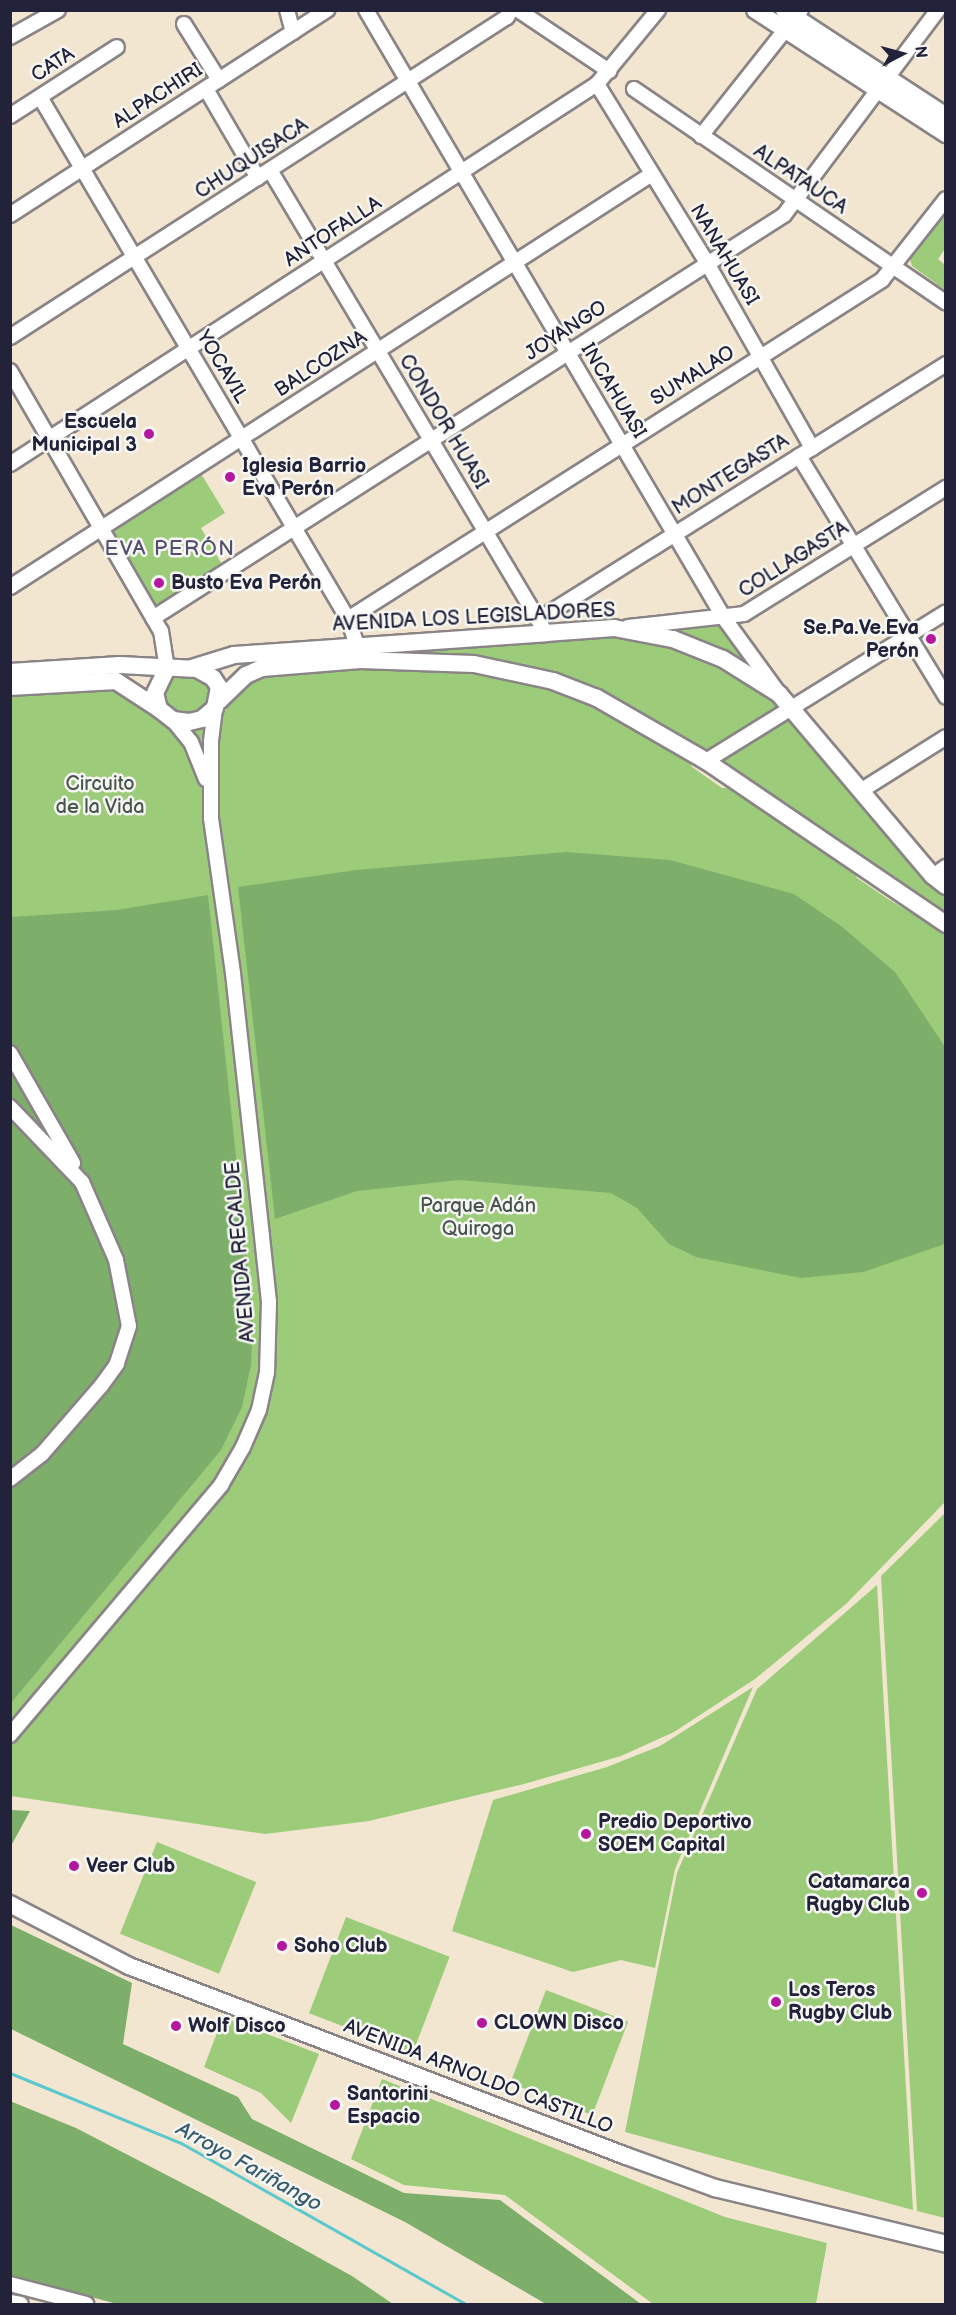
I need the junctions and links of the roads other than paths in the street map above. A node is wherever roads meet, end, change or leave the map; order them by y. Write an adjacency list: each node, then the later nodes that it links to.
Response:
1 (58, 10): 13 (street)
2 (288, 10): 12 (street)
3 (327, 10): 12 (street, ALPACHIRI)
4 (366, 10): 17 (street, INCAHUASI)
5 (511, 10): 17 (street, CHUQUISACA)
6 (519, 10): 15 (street)
7 (658, 10): 15 (street, ANTOFALLA)
8 (755, 10): 10 (main road)
9 (938, 10): 19 (street, JOYANGO)
10 (791, 17): 19 (main road); 26 (street)
11 (184, 24): 16 (street)
12 (293, 32): 16 (street, ALPACHIRI)
13 (10, 37)
14 (117, 47): 22 (street, CATA)
15 (609, 71): 18 (street, ANTOFALLA)
16 (219, 80): 21 (street, ALPACHIRI)
17 (408, 81): 28 (street, CHUQUISACA); 29 (street, INCAHUASI)
18 (597, 84): 29 (street, ANTOFALLA); 30 (street, NANAHUASI)
19 (884, 85): 24 (main road); 25 (main road); 33 (street, JOYANGO)
20 (634, 88): 26 (street, ALPATAUCA)
21 (206, 89): 27 (street, ALPACHIRI); 31 (street)
22 (39, 97): 23 (street, CATA); 27 (street, YOCAVIL)
23 (10, 116)
24 (945, 116)
25 (945, 134)
26 (701, 136): 33 (street, ALPATAUCA)
27 (82, 169): 34 (street, ALPACHIRI); 35 (street, YOCAVIL)
28 (270, 170): 31 (street, CHUQUISACA); 36 (street, CONDOR HUASI)
29 (461, 172): 36 (street, ANTOFALLA); 37 (street, INCAHUASI)
30 (652, 174): 37 (street, BALCOZNA); 38 (street, NANAHUASI)
31 (258, 178): 35 (street, CHUQUISACA)
32 (945, 199): 39 (street, SUMALAO)
33 (797, 201): 38 (street, JOYANGO); 39 (street, ALPATAUCA)
34 (10, 215)
35 (134, 258): 41 (street, CHUQUISACA); 42 (street, YOCAVIL)
36 (324, 261): 42 (street, ANTOFALLA); 43 (street, CONDOR HUASI)
37 (514, 262): 43 (street, BALCOZNA); 44 (street, INCAHUASI)
38 (707, 263): 44 (street, JOYANGO); 45 (street, NANAHUASI)
39 (894, 268): 40 (street, ALPATAUCA); 45 (street, SUMALAO)
40 (945, 303)
41 (10, 338)
42 (188, 349): 48 (street, ANTOFALLA); 49 (street, YOCAVIL)
43 (378, 351): 49 (street, BALCOZNA); 50 (street, CONDOR HUASI)
44 (568, 353): 50 (street, JOYANGO); 51 (street, INCAHUASI)
45 (760, 357): 51 (street, SUMALAO); 52 (street, NANAHUASI)
46 (945, 364): 52 (street, MONTEGASTA)
47 (10, 371): 48 (street)
48 (49, 438): 54 (street, ANTOFALLA); 57 (street)
49 (241, 438): 56 (street, YOCAVIL); 57 (street, BALCOZNA)
50 (431, 440): 56 (street, JOYANGO); 58 (street, CONDOR HUASI)
51 (622, 444): 58 (street, SUMALAO); 59 (street, INCAHUASI)
52 (812, 448): 53 (street, MONTEGASTA)
53 (799, 456): 59 (street, MONTEGASTA); 60 (street)
54 (10, 464)
55 (944, 492): 60 (street, COLLAGASTA)
56 (294, 528): 63 (street, JOYANGO); 65 (street, YOCAVIL)
57 (102, 530): 61 (street, BALCOZNA); 63 (street)
58 (485, 531): 65 (street, SUMALAO); 66 (street, CONDOR HUASI)
59 (675, 534): 64 (street, INCAHUASI); 66 (street, MONTEGASTA)
60 (854, 546): 64 (street, COLLAGASTA); 68 (street)
61 (10, 587)
62 (945, 612): 68 (street)
63 (153, 618): 71 (street)
64 (724, 618): 67 (street, COLLAGASTA); 74 (street, INCAHUASI)
65 (348, 619): 69 (street, YOCAVIL)
66 (542, 626): 67 (main road, AVENIDA LOS LEGISLADORES); 69 (main road, AVENIDA LOS LEGISLADORES)
67 (614, 628): 74 (main road, AVENIDA LOS LEGISLADORES)
68 (908, 635): 75 (street); 77 (street)
69 (360, 653): 70 (main road, AVENIDA LOS LEGISLADORES); 76 (main road, AVENIDA LOS LEGISLADORES); 81 (main road, AVENIDA LOS LEGISLADORES)
70 (192, 668): 71 (main road); 76 (main road)
71 (167, 670): 72 (main road); 78 (main road)
72 (10, 672)
73 (10, 687): 78 (main road)
74 (779, 694): 77 (main road, AVENIDA LOS LEGISLADORES)
75 (945, 697)
76 (217, 705): 79 (main road); 82 (street, AVENIDA RECALDE)
77 (793, 707): 81 (street); 83 (main road, AVENIDA LOS LEGISLADORES)
78 (159, 709): 79 (main road)
79 (173, 720): 82 (street, AVENIDA RECALDE)
80 (945, 737): 83 (street)
81 (706, 761): 85 (main road, AVENIDA LOS LEGISLADORES)
82 (210, 790): 90 (street, AVENIDA RECALDE)
83 (862, 790): 84 (main road, AVENIDA LOS LEGISLADORES)
84 (941, 876)
85 (945, 924)
86 (10, 1053): 88 (street)
87 (10, 1107): 88 (street)
88 (82, 1182): 89 (street)
89 (10, 1479)
90 (10, 1735)
91 (10, 1904): 92 (main road, AVENIDA ARNOLDO CASTILLO)
92 (945, 2244)
93 (10, 2284): 96 (street)
94 (10, 2302): 95 (street)
95 (21, 2304)
96 (86, 2304)

